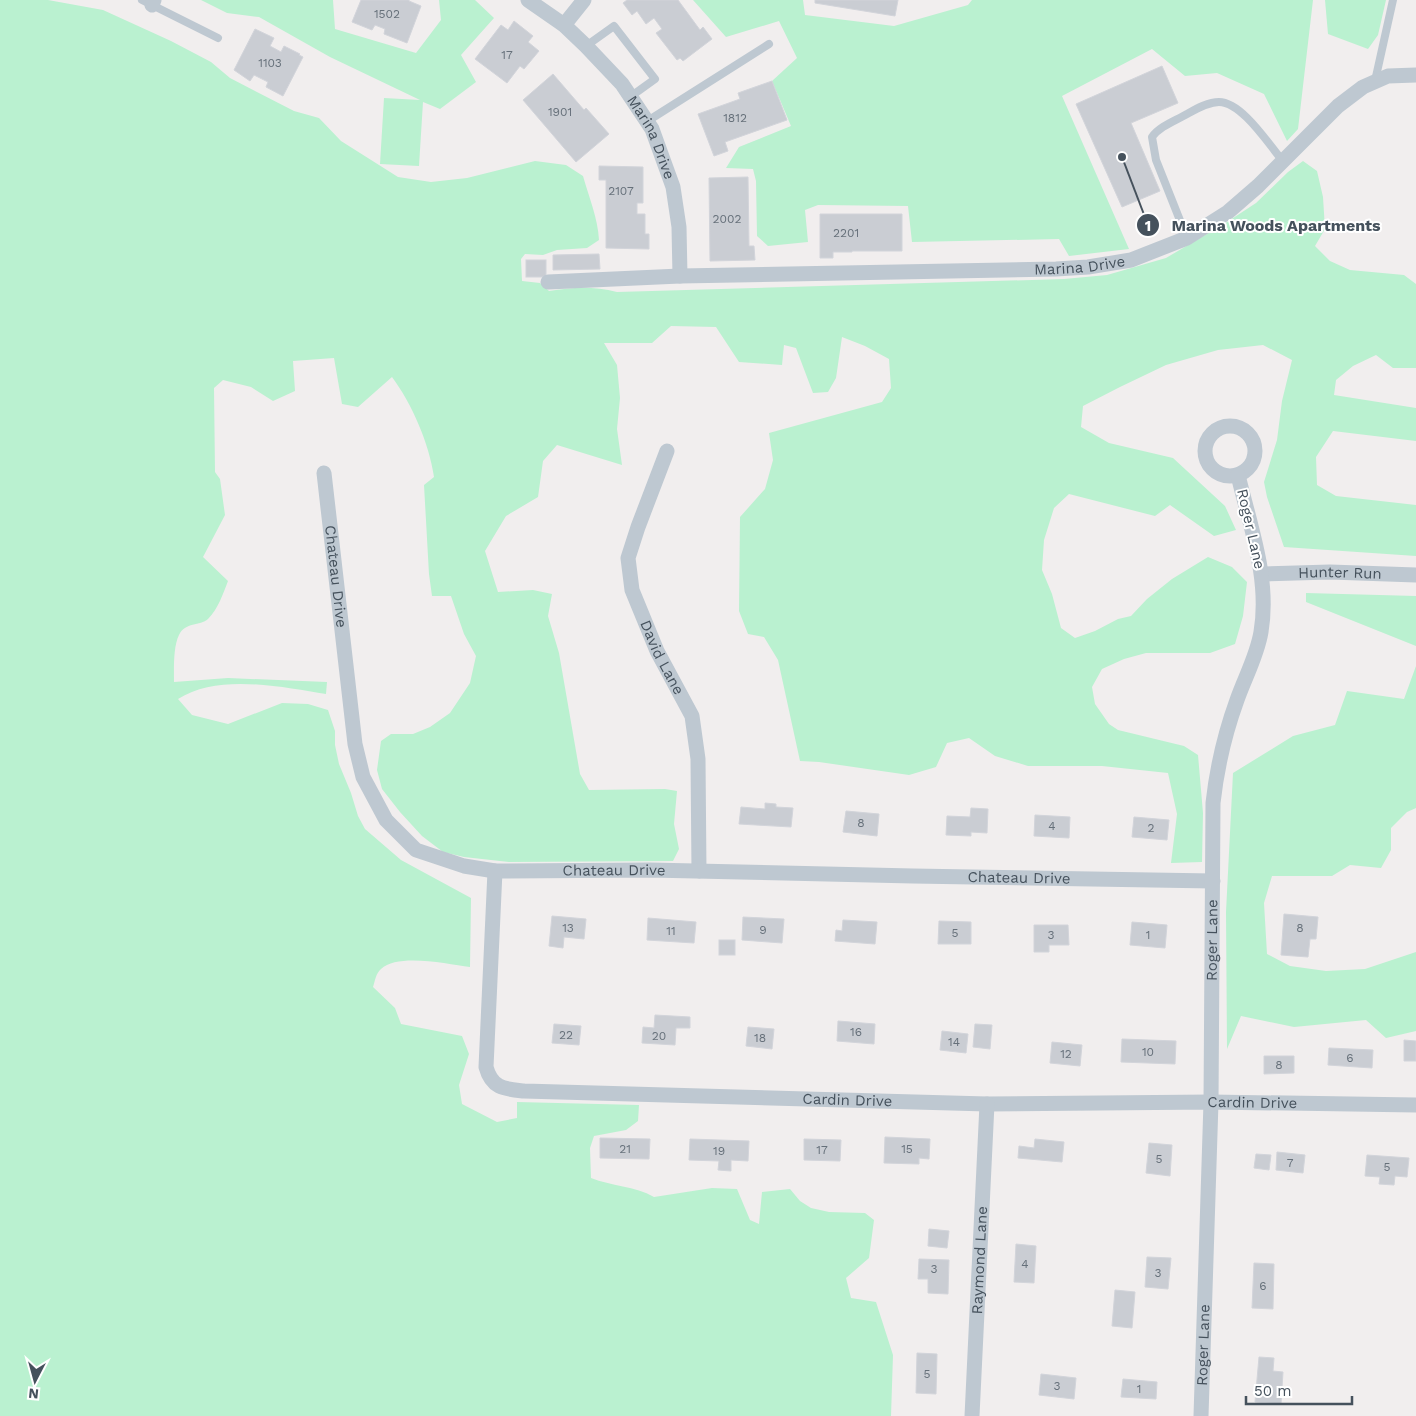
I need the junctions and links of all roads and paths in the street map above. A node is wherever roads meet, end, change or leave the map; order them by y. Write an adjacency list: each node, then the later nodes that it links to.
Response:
1 (528, 0): 5 (street, Marina Drive)
2 (584, 0): 5 (street)
3 (1393, 0): 10 (lane)
4 (149, 2): 6 (lane)
5 (564, 25): 8 (street, Marina Drive)
6 (218, 38)
7 (769, 44): 12 (lane)
8 (586, 46): 11 (street, Marina Drive); 11 (lane)
9 (1416, 75): 10 (street, Marina Drive)
10 (1374, 82): 13 (street, Marina Drive)
11 (630, 97): 12 (street, Marina Drive)
12 (646, 122): 15 (street, Marina Drive)
13 (1283, 161): 14 (street, Marina Drive); 14 (lane)
14 (1187, 238): 15 (street, Marina Drive)
15 (680, 276): 16 (street, Marina Drive)
16 (548, 282)
17 (667, 451): 22 (street, David Lane)
18 (324, 473): 23 (street, Chateau Drive)
19 (1238, 475): 20 (street, Roger Lane)
20 (1262, 574): 21 (street, Hunter Run); 24 (street, Roger Lane)
21 (1416, 575)
22 (699, 870): 23 (street, Chateau Drive); 24 (street, Chateau Drive)
23 (495, 871): 26 (street, Cardin Drive)
24 (1213, 880): 25 (street, Roger Lane)
25 (1211, 1102): 26 (street, Cardin Drive); 27 (street, Cardin Drive); 29 (street, Roger Lane)
26 (987, 1104): 28 (street, Raymond Lane)
27 (1416, 1105)
28 (972, 1416)
29 (1201, 1416)

